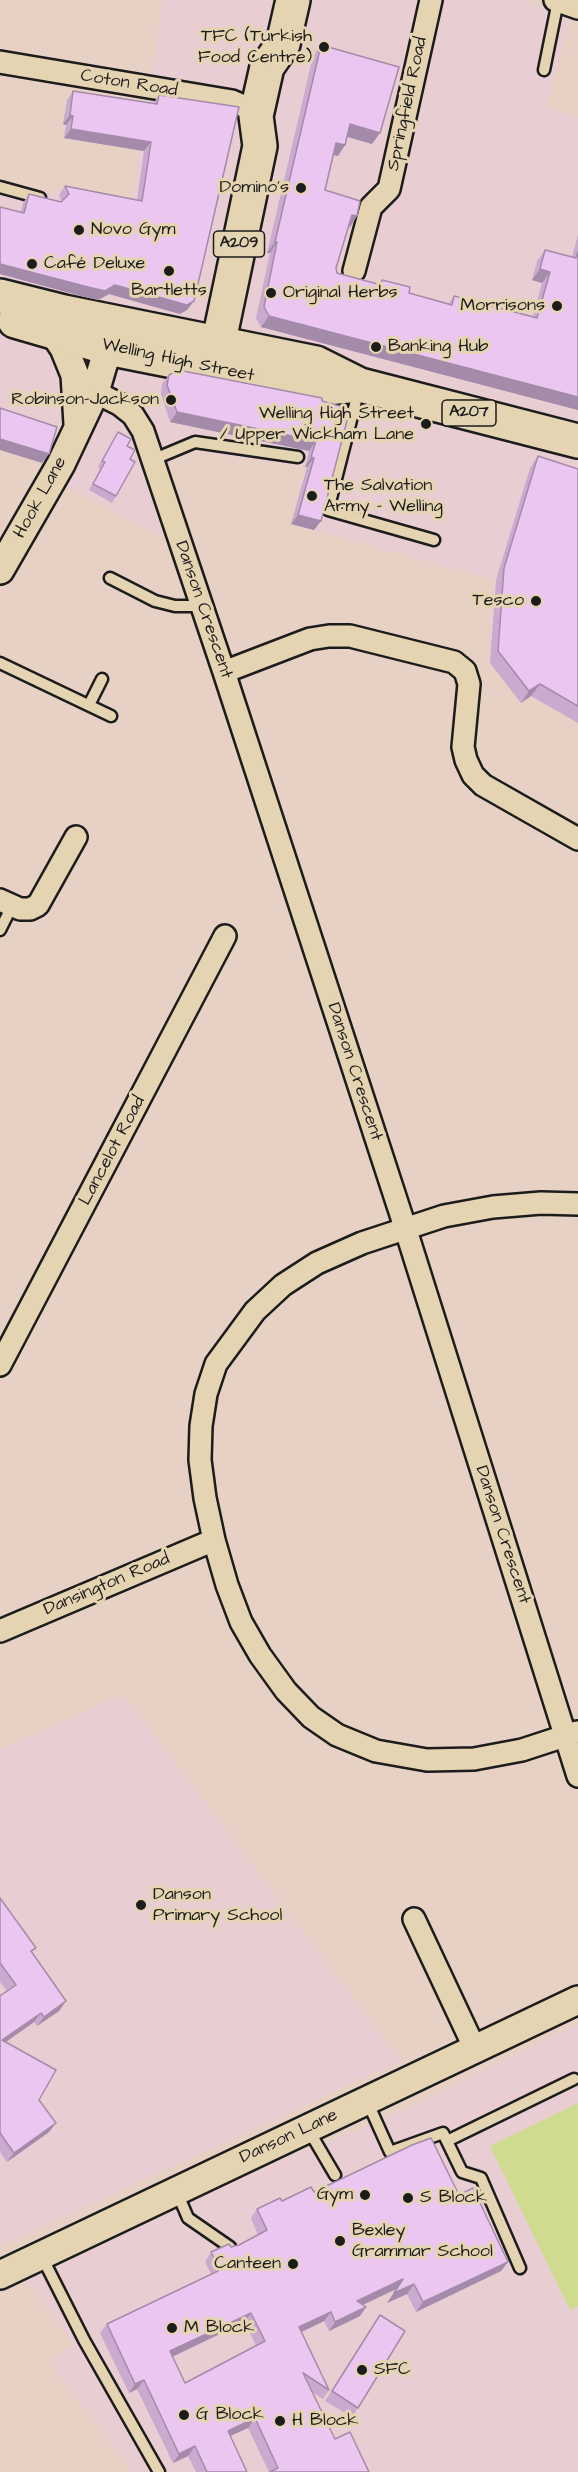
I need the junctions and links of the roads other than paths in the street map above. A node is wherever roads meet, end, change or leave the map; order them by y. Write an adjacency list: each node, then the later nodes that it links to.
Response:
1 (293, 0): 4 (main road, A209)
2 (431, 0): 11 (street, Springfield Road)
3 (564, 3): 6 (lane)
4 (283, 44): 7 (main road, A209); 8 (main road, A209)
5 (0, 62): 7 (street, Coton Road)
6 (544, 70)
7 (257, 112): 8 (main road, A209)
8 (260, 146): 16 (main road, A209)
9 (0, 187): 10 (lane)
10 (55, 202)
11 (354, 271)
12 (0, 296): 14 (main road, A207)
13 (0, 316): 14 (main road, Welling High Street / A207)
14 (59, 322): 15 (main road, Welling High Street / A207); 16 (main road, Welling High Street / A207); 19 (street)
15 (108, 348): 16 (main road, Welling High Street / A207); 18 (street, Hook Lane)
16 (215, 356): 17 (main road, Welling High Street / A207)
17 (360, 386): 20 (main road, Welling High Street / A207); 23 (lane)
18 (95, 392): 19 (street, Hook Lane); 22 (street, Danson Crescent)
19 (73, 432): 24 (street, Hook Lane)
20 (578, 441)
21 (298, 457): 22 (lane)
22 (152, 460): 26 (street, Danson Crescent)
23 (434, 540)
24 (0, 570)
25 (110, 578): 26 (lane)
26 (201, 606): 28 (street, Danson Crescent)
27 (0, 663): 30 (lane)
28 (224, 672): 33 (street); 38 (street, Danson Crescent)
29 (102, 679): 30 (lane)
30 (89, 705): 31 (lane)
31 (111, 716)
32 (76, 837): 34 (street)
33 (578, 839)
34 (6, 903): 35 (lane)
35 (0, 930)
36 (225, 936): 39 (street, Lancelot Road)
37 (578, 1204): 38 (street)
38 (405, 1227): 40 (street); 42 (street, Danson Crescent)
39 (0, 1365)
40 (214, 1540): 41 (street, Dansington Road); 42 (street)
41 (0, 1630)
42 (572, 1735): 43 (street, Danson Crescent)
43 (578, 1776)
44 (414, 1919): 46 (street)
45 (578, 2000): 46 (street, Danson Lane)
46 (476, 2049): 48 (street, Danson Lane)
47 (574, 2079): 50 (lane)
48 (367, 2101): 49 (street, Danson Lane); 50 (lane)
49 (308, 2128): 51 (lane); 52 (street, Danson Lane)
50 (447, 2141): 55 (lane)
51 (335, 2175)
52 (176, 2190): 53 (lane); 54 (street, Danson Lane)
53 (230, 2247)
54 (41, 2255): 56 (street, Danson Lane); 57 (lane)
55 (520, 2268)
56 (0, 2275)
57 (159, 2472)

